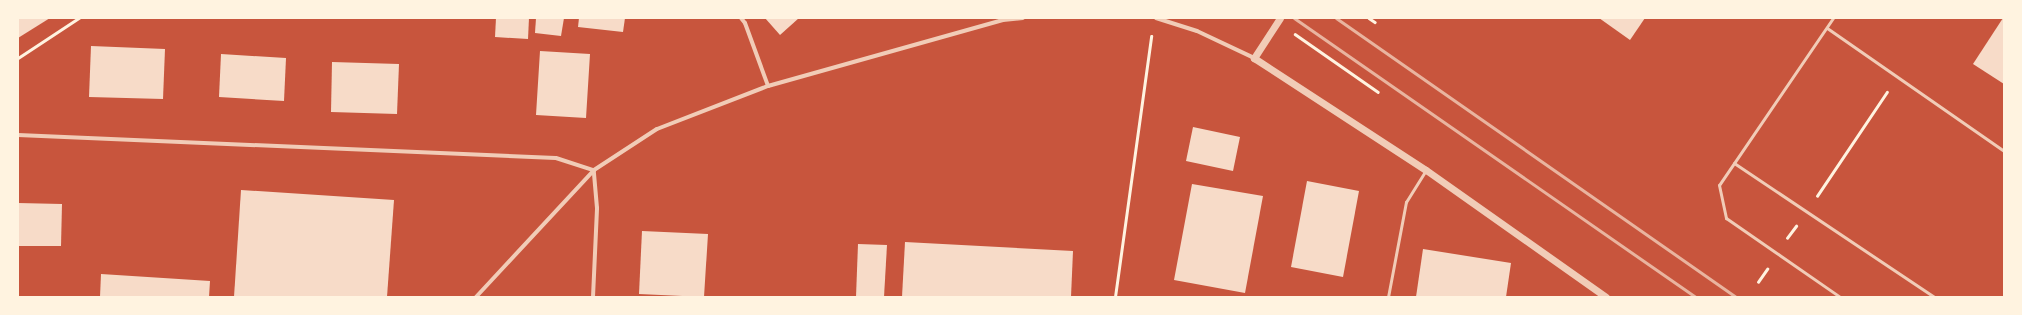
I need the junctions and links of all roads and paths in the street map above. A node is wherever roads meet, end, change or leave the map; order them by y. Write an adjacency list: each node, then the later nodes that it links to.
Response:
1 (79, 18): 11 (path)
2 (741, 18): 14 (street)
3 (1023, 18): 14 (street)
4 (1156, 18): 12 (street)
5 (1369, 18): 8 (path)
6 (1833, 18): 9 (lane)
7 (1279, 20): 12 (street); 15 (path)
8 (1375, 22)
9 (1827, 28): 13 (lane); 18 (lane)
10 (1152, 34): 26 (path)
11 (18, 58)
12 (1254, 58): 20 (street)
13 (1896, 78): 17 (lane); 21 (path)
14 (768, 86): 19 (street)
15 (1378, 92)
16 (18, 135): 19 (street)
17 (2004, 151)
18 (1734, 163): 21 (lane); 22 (lane)
19 (594, 170): 24 (street); 25 (street)
20 (1426, 170): 27 (lane); 28 (street)
21 (1806, 212): 22 (path); 30 (lane)
22 (1777, 254): 23 (path); 29 (lane)
23 (1758, 282)
24 (476, 297)
25 (593, 297)
26 (1115, 297)
27 (1388, 297)
28 (1606, 297)
29 (1840, 297)
30 (1934, 297)

